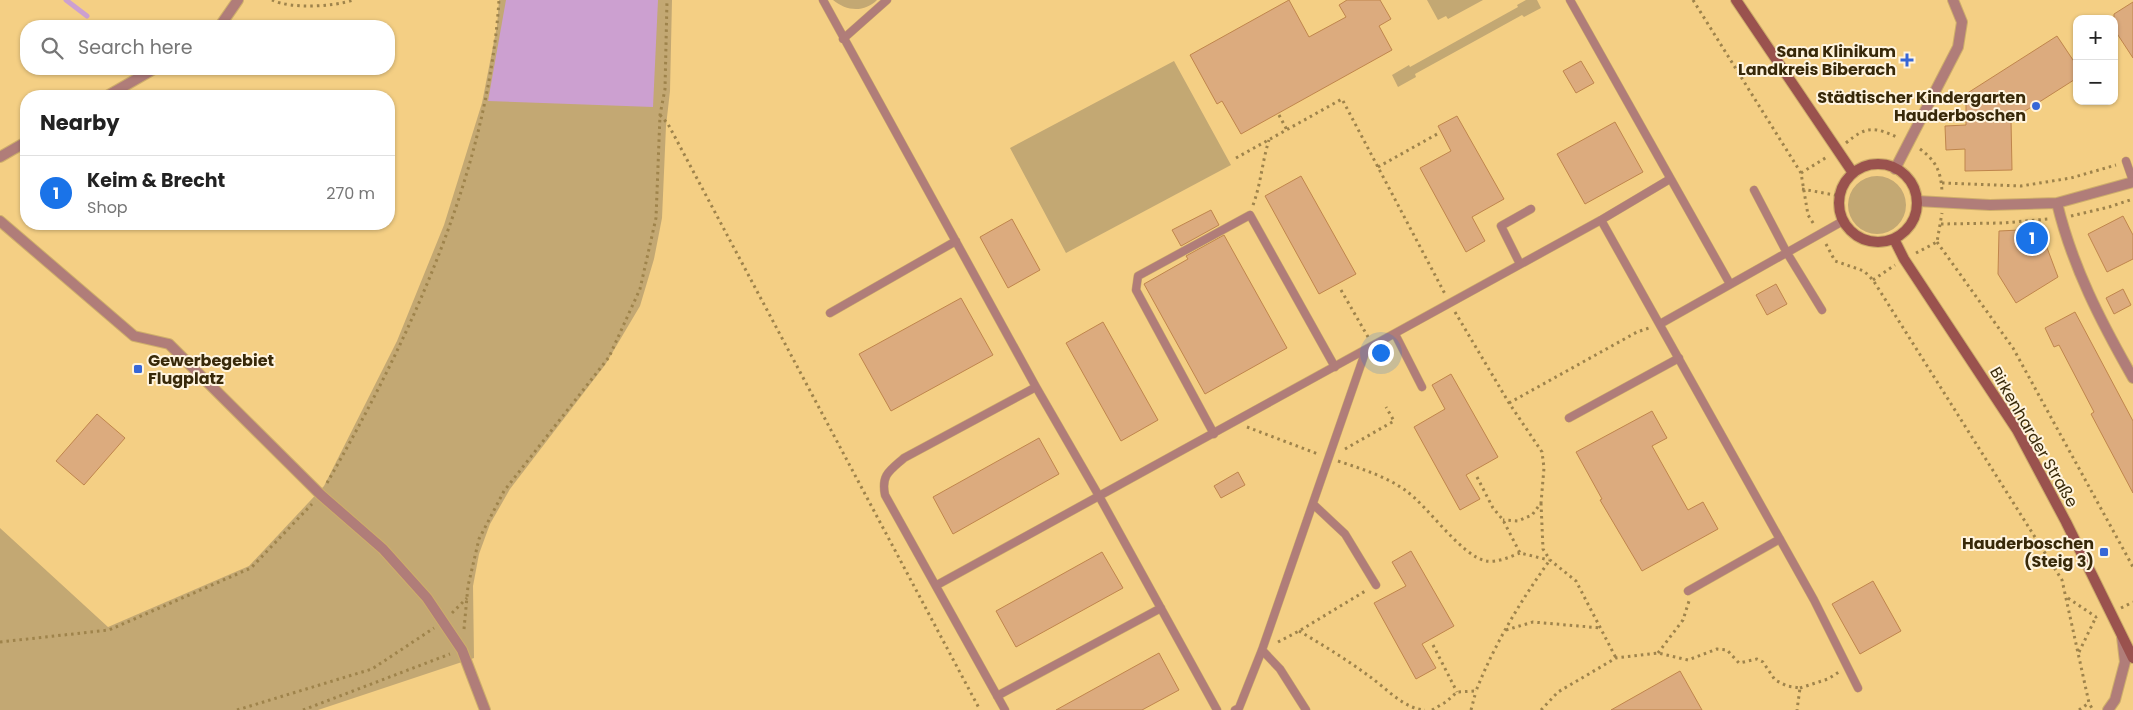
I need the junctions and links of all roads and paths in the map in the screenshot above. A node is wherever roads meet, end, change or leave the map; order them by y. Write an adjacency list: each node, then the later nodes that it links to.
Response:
1 (238, 0): 12 (street)
2 (272, 0): 3 (path)
3 (353, 0)
4 (499, 0): 73 (path)
5 (667, 0): 16 (path)
6 (823, 0): 13 (lane)
7 (887, 0): 13 (lane)
8 (1570, 0): 31 (lane)
9 (1693, 0): 29 (path)
10 (1736, 0): 23 (main road)
11 (1953, 0): 21 (street)
12 (224, 20)
13 (843, 39): 47 (lane)
14 (144, 75): 15 (street)
15 (117, 90)
16 (660, 115): 85 (path); 113 (path)
17 (1279, 115): 18 (path)
18 (1287, 130): 20 (path); 27 (path)
19 (1439, 134): 27 (path)
20 (1269, 140): 25 (path); 41 (path)
21 (1909, 142): 23 (path); 28 (street); 33 (path)
22 (20, 145): 24 (street)
23 (1838, 150): 29 (path); 30 (main road)
24 (0, 157)
25 (1236, 158)
26 (2126, 161): 32 (lane); 33 (path)
27 (1378, 167): 55 (path)
28 (1895, 168): 30 (main road); 37 (main road)
29 (1801, 174): 34 (path)
30 (1853, 174): 36 (main road)
31 (1670, 179): 42 (lane); 53 (lane)
32 (2133, 182): 39 (street)
33 (1942, 183): 38 (path)
34 (1802, 189): 36 (path); 45 (path)
35 (1754, 190): 49 (lane)
36 (1840, 196): 44 (main road)
37 (1917, 201): 38 (street); 46 (main road)
38 (1942, 202): 39 (street); 48 (path)
39 (2057, 202): 63 (street)
40 (1531, 209): 51 (lane)
41 (1250, 215): 62 (lane); 70 (lane)
42 (1600, 220): 51 (lane); 58 (lane)
43 (0, 221): 73 (street)
44 (1843, 221): 45 (lane); 46 (main road)
45 (1820, 235): 49 (lane); 52 (path)
46 (1894, 239): 50 (main road, Birkenharder Straße)
47 (956, 241): 57 (lane); 64 (lane)
48 (1937, 242): 50 (path); 81 (path)
49 (1787, 253): 53 (lane); 56 (lane)
50 (1904, 259): 52 (path); 88 (main road, Birkenharder Straße)
51 (1520, 264): 55 (lane)
52 (1873, 280): 86 (path)
53 (1730, 284): 58 (lane)
54 (1341, 290): 60 (path)
55 (1450, 303): 59 (lane); 66 (path)
56 (1822, 310)
57 (830, 313)
58 (1660, 324): 61 (lane); 66 (path)
59 (1395, 334): 60 (lane); 65 (lane)
60 (1369, 348): 62 (lane); 71 (lane)
61 (1679, 358): 68 (lane); 78 (lane)
62 (1335, 367): 69 (lane)
63 (2133, 378)
64 (1036, 387): 74 (lane); 83 (lane)
65 (1422, 387)
66 (1508, 403): 75 (path)
67 (1386, 407): 71 (path)
68 (1569, 418)
69 (1239, 420): 70 (lane); 71 (path)
70 (1214, 434): 74 (lane)
71 (1329, 457): 76 (lane); 79 (path)
72 (1477, 477): 77 (path)
73 (321, 495): 90 (street); 95 (path)
74 (1099, 496): 83 (lane); 87 (lane)
75 (1541, 503): 77 (path); 80 (path)
76 (1313, 504): 82 (lane); 98 (lane)
77 (1503, 520): 79 (path)
78 (1780, 538): 84 (lane); 103 (lane)
79 (1520, 553): 80 (path)
80 (1550, 560): 91 (path); 92 (path)
81 (2133, 567)
82 (1376, 584): 93 (path)
83 (936, 585): 108 (lane)
84 (1688, 591): 100 (path)
85 (467, 597): 90 (path); 97 (path)
86 (2067, 598): 89 (path); 99 (path)
87 (1161, 608): 108 (lane); 115 (lane)
88 (2112, 612): 89 (path); 94 (main road, Birkenharder Straße)
89 (2096, 617): 99 (path)
90 (443, 622): 97 (street); 110 (path)
91 (1601, 628): 92 (path); 101 (path)
92 (1506, 630): 106 (path)
93 (1299, 631): 98 (path); 118 (path)
94 (2121, 634): 102 (main road, Birkenharder Straße); 125 (street)
95 (0, 642)
96 (1433, 645): 107 (path)
97 (462, 650): 111 (path); 112 (street)
98 (1262, 650): 116 (lane); 117 (lane)
99 (2079, 652): 109 (path)
100 (1658, 653): 101 (path); 104 (path)
101 (1616, 658): 121 (path)
102 (2133, 658)
103 (1847, 667): 104 (path); 105 (lane)
104 (1800, 688): 122 (path)
105 (1858, 688)
106 (1476, 691): 107 (path); 120 (path)
107 (1457, 692): 119 (path)
108 (997, 696): 114 (lane)
109 (2089, 703): 123 (path); 124 (path)
110 (237, 710)
111 (303, 710)
112 (485, 710)
113 (980, 710)
114 (1005, 710)
115 (1217, 710)
116 (1236, 710)
117 (1306, 710)
118 (1425, 710)
119 (1432, 710)
120 (1471, 710)
121 (1541, 710)
122 (1797, 710)
123 (2079, 710)
124 (2093, 710)
125 (2108, 710)

